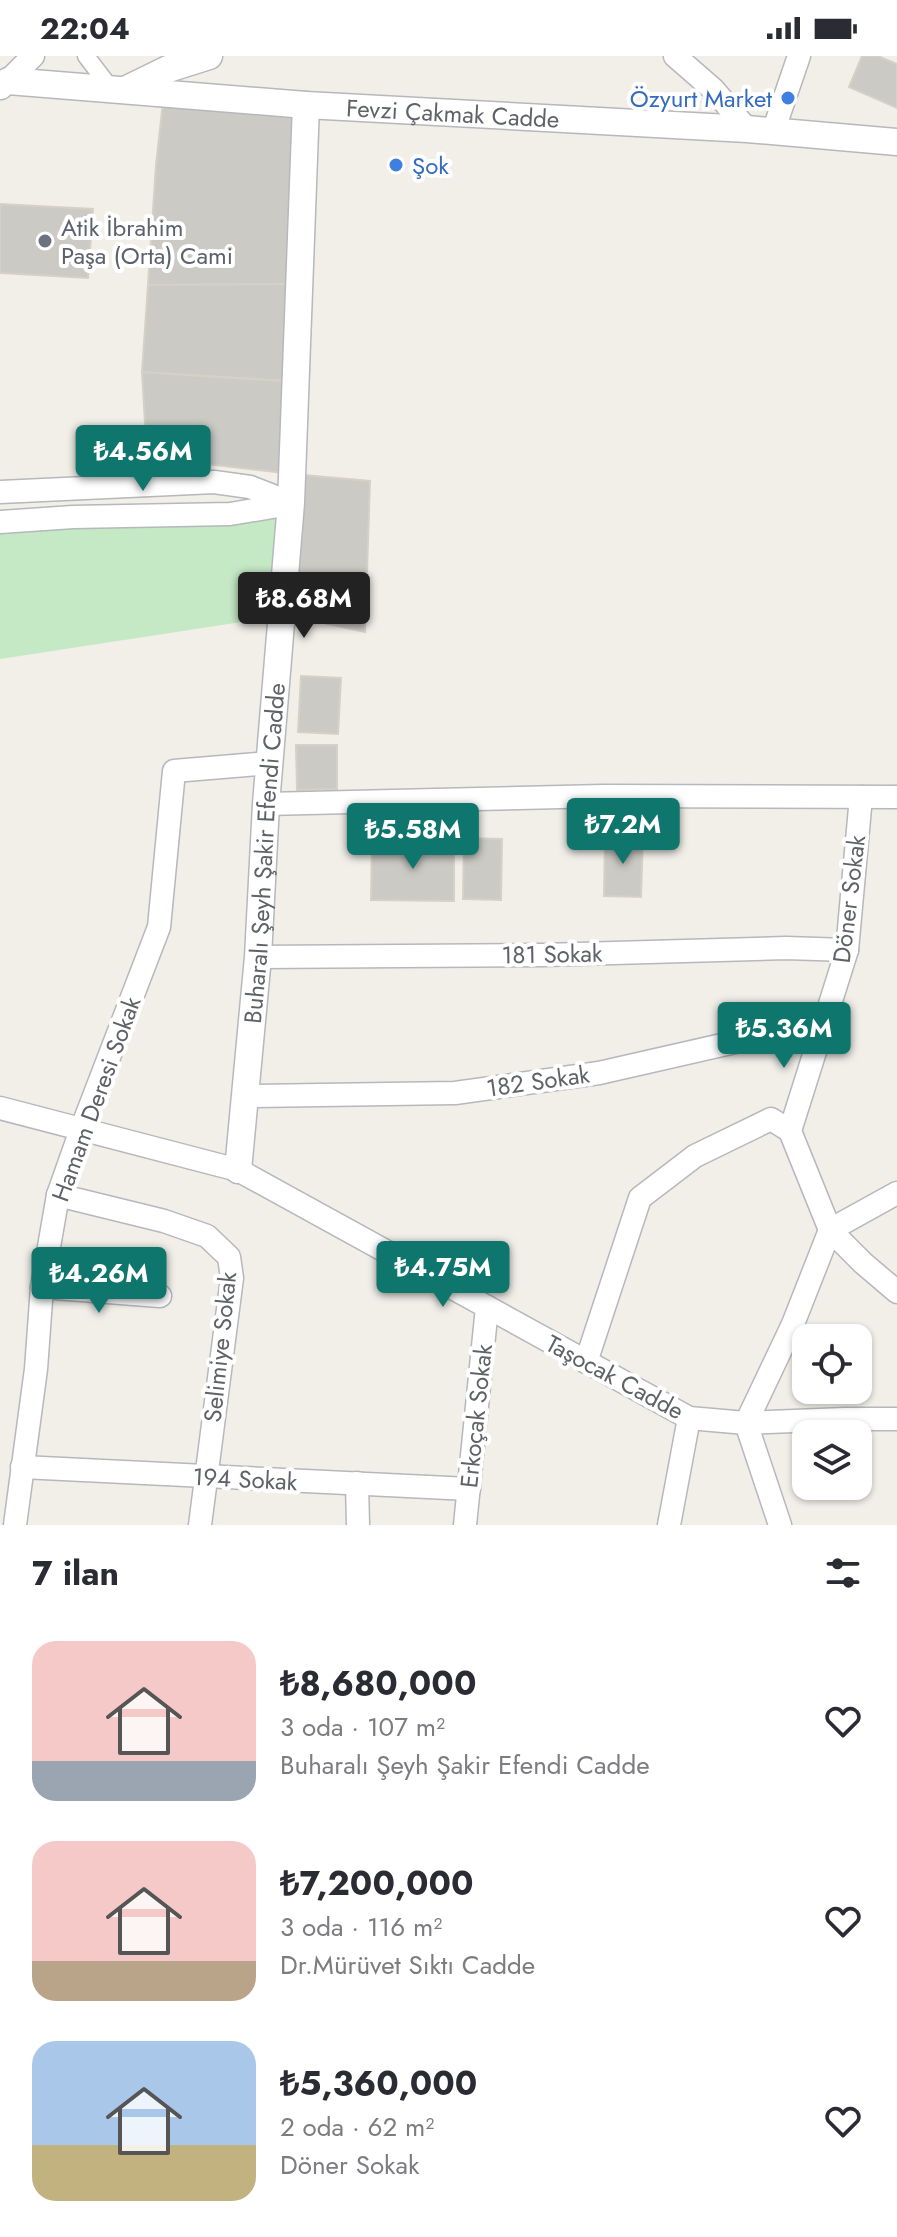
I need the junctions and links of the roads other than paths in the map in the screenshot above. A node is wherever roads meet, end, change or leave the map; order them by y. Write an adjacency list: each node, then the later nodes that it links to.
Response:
1 (33, 56): 6 (street)
2 (86, 56): 7 (street)
3 (208, 56): 7 (street)
4 (675, 56): 9 (street)
5 (799, 56): 10 (street)
6 (4, 85): 7 (street, Fevzi Çakmak Cadde)
7 (119, 90): 8 (street, Fevzi Çakmak Cadde)
8 (306, 105): 9 (street, Fevzi Çakmak Cadde); 13 (street, Buharalı Şeyh Şakir Efendi Cadde)
9 (747, 129): 10 (street, Fevzi Çakmak Cadde)
10 (773, 132): 11 (street, Fevzi Çakmak Cadde)
11 (897, 142)
12 (0, 492): 13 (street)
13 (291, 503): 14 (street); 15 (street, Buharalı Şeyh Şakir Efendi Cadde)
14 (0, 522)
15 (269, 763): 18 (street, Buharalı Şeyh Şakir Efendi Cadde); 24 (street, Hamam Deresi Sokak)
16 (861, 797): 17 (street); 18 (street); 19 (street, Döner Sokak)
17 (897, 797)
18 (266, 804): 20 (street, Buharalı Şeyh Şakir Efendi Cadde)
19 (847, 950): 20 (street, 181 Sokak); 21 (street, Döner Sokak)
20 (258, 957): 22 (street, Buharalı Şeyh Şakir Efendi Cadde)
21 (823, 1022): 22 (street, 182 Sokak); 25 (street, Döner Sokak)
22 (246, 1096): 26 (street, Buharalı Şeyh Şakir Efendi Cadde)
23 (0, 1108): 24 (street, Taşocak Cadde)
24 (81, 1130): 26 (street, Taşocak Cadde); 28 (street, Hamam Deresi Sokak)
25 (790, 1131): 29 (street); 34 (street)
26 (238, 1170): 33 (street, Taşocak Cadde)
27 (897, 1193): 29 (street)
28 (58, 1195): 30 (street, Hamam Deresi Sokak); 39 (street, Selimiye Sokak)
29 (830, 1230): 31 (street); 37 (street)
30 (42, 1287): 32 (street); 38 (street, Hamam Deresi Sokak)
31 (897, 1292)
32 (160, 1296)
33 (487, 1307): 34 (street, Taşocak Cadde); 41 (street, Erkoçak Sokak)
34 (586, 1362): 35 (street, Taşocak Cadde)
35 (689, 1418): 37 (street, Taşocak Cadde); 46 (street)
36 (897, 1419): 37 (street, Taşocak Cadde)
37 (746, 1423): 47 (street)
38 (22, 1467): 39 (street, 194 Sokak); 42 (street, Hamam Deresi Sokak)
39 (205, 1478): 40 (street, 194 Sokak); 43 (street, Selimiye Sokak)
40 (357, 1483): 41 (street, 194 Sokak); 44 (street)
41 (469, 1489): 45 (street, Erkoçak Sokak)
42 (15, 1525)
43 (200, 1525)
44 (358, 1525)
45 (465, 1525)
46 (669, 1525)
47 (780, 1525)

